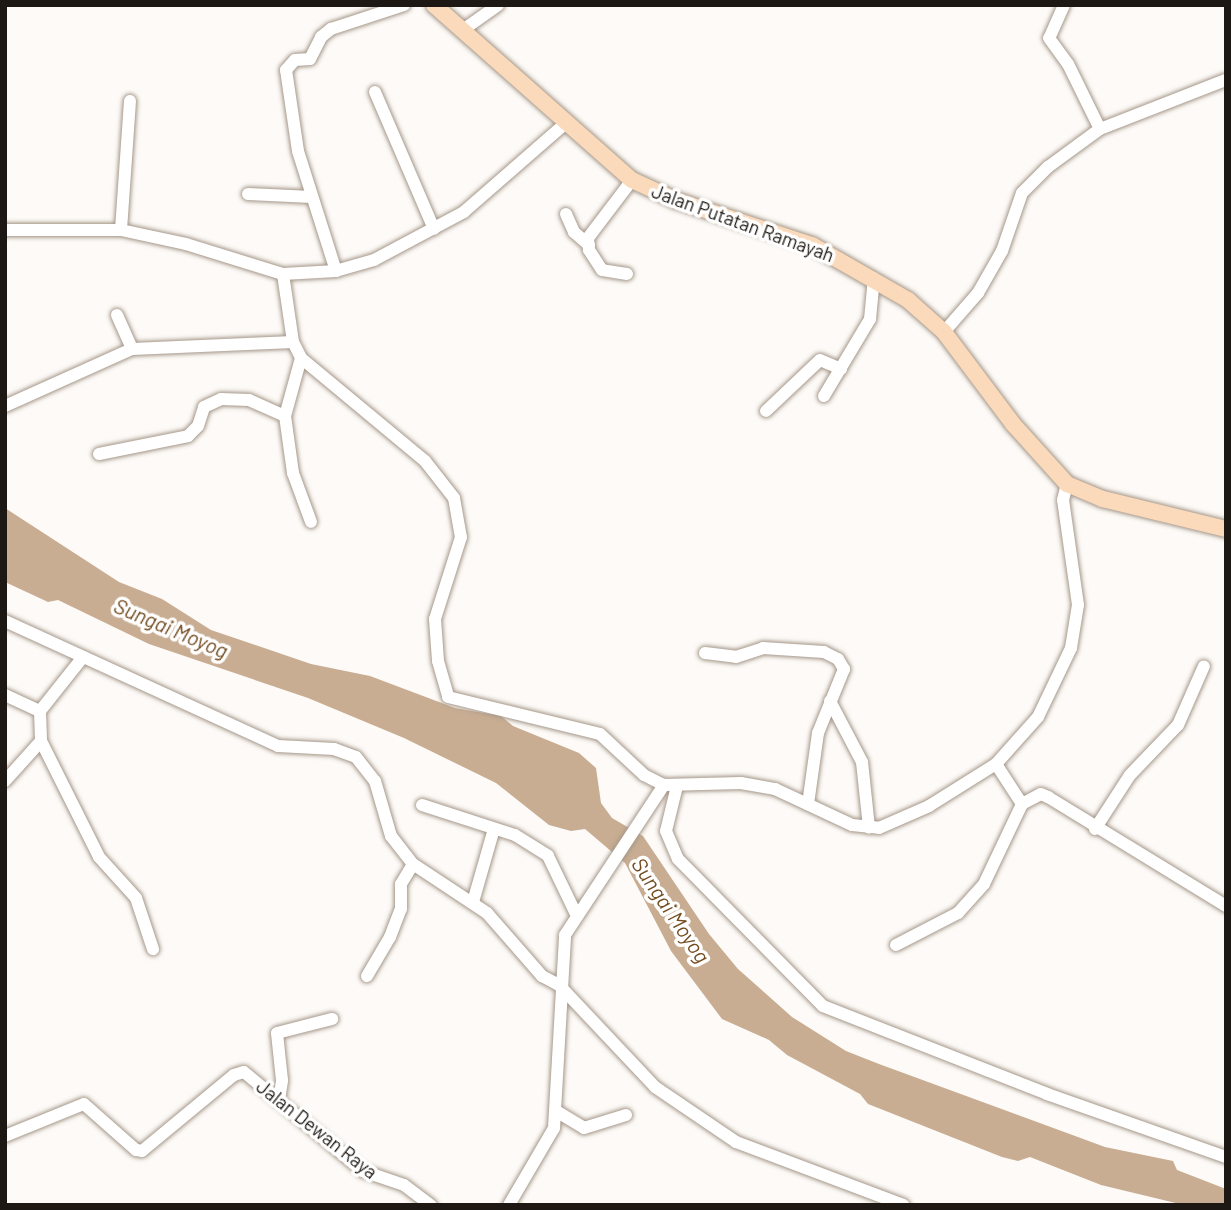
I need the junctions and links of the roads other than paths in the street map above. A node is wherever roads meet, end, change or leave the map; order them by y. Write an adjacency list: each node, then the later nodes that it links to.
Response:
1 (404, 5): 13 (street)
2 (434, 5): 5 (main road, Jalan Putatan Ramayah)
3 (498, 5): 5 (street)
4 (1064, 5): 10 (street)
5 (463, 30): 9 (main road, Jalan Putatan Ramayah)
6 (1226, 80): 10 (street)
7 (375, 92): 15 (street)
8 (130, 102): 17 (street)
9 (567, 122): 11 (main road, Jalan Putatan Ramayah); 15 (street)
10 (1100, 129): 24 (street)
11 (632, 180): 18 (street); 22 (main road, Jalan Putatan Ramayah)
12 (248, 194): 13 (street)
13 (312, 198): 19 (street)
14 (566, 214): 18 (street)
15 (434, 229): 19 (street)
16 (5, 230): 17 (street)
17 (121, 230): 21 (street)
18 (589, 245): 20 (street)
19 (336, 271): 21 (street)
20 (627, 274)
21 (284, 275): 25 (street)
22 (874, 278): 24 (main road, Jalan Putatan Ramayah); 28 (street)
23 (117, 315): 26 (street)
24 (944, 332): 34 (main road, Jalan Putatan Ramayah)
25 (293, 342): 26 (street); 27 (street)
26 (132, 349): 30 (street)
27 (301, 358): 32 (street); 47 (street)
28 (841, 369): 29 (street); 31 (street)
29 (824, 396)
30 (5, 406)
31 (766, 411)
32 (285, 416): 33 (street); 35 (street)
33 (99, 454)
34 (1067, 484): 36 (main road, Jalan Putatan Ramayah); 45 (street)
35 (311, 522)
36 (1226, 529)
37 (5, 621): 39 (street)
38 (705, 653): 42 (street)
39 (83, 657): 43 (street); 54 (street)
40 (1204, 666): 53 (street)
41 (5, 695): 43 (street)
42 (830, 701): 48 (street); 51 (street)
43 (40, 711): 44 (street)
44 (41, 741): 46 (street); 59 (street)
45 (996, 764): 49 (street); 51 (street)
46 (5, 781)
47 (671, 785): 48 (street); 57 (street); 67 (street)
48 (808, 804): 51 (street)
49 (1022, 804): 53 (street); 58 (street)
50 (422, 805): 52 (street)
51 (869, 828)
52 (494, 829): 55 (street); 57 (street)
53 (1095, 829): 56 (street)
54 (413, 864): 55 (street); 60 (street)
55 (473, 902): 61 (street)
56 (1226, 906)
57 (576, 914): 61 (street)
58 (896, 945)
59 (153, 949)
60 (367, 976)
61 (559, 985): 64 (street); 70 (street)
62 (332, 1019): 63 (street)
63 (279, 1100): 66 (street, Jalan Dewan Raya); 68 (street, Jalan Dewan Raya)
64 (556, 1111): 65 (street); 69 (street)
65 (626, 1115)
66 (5, 1136)
67 (1226, 1157)
68 (431, 1205)
69 (509, 1205)
70 (904, 1205)

